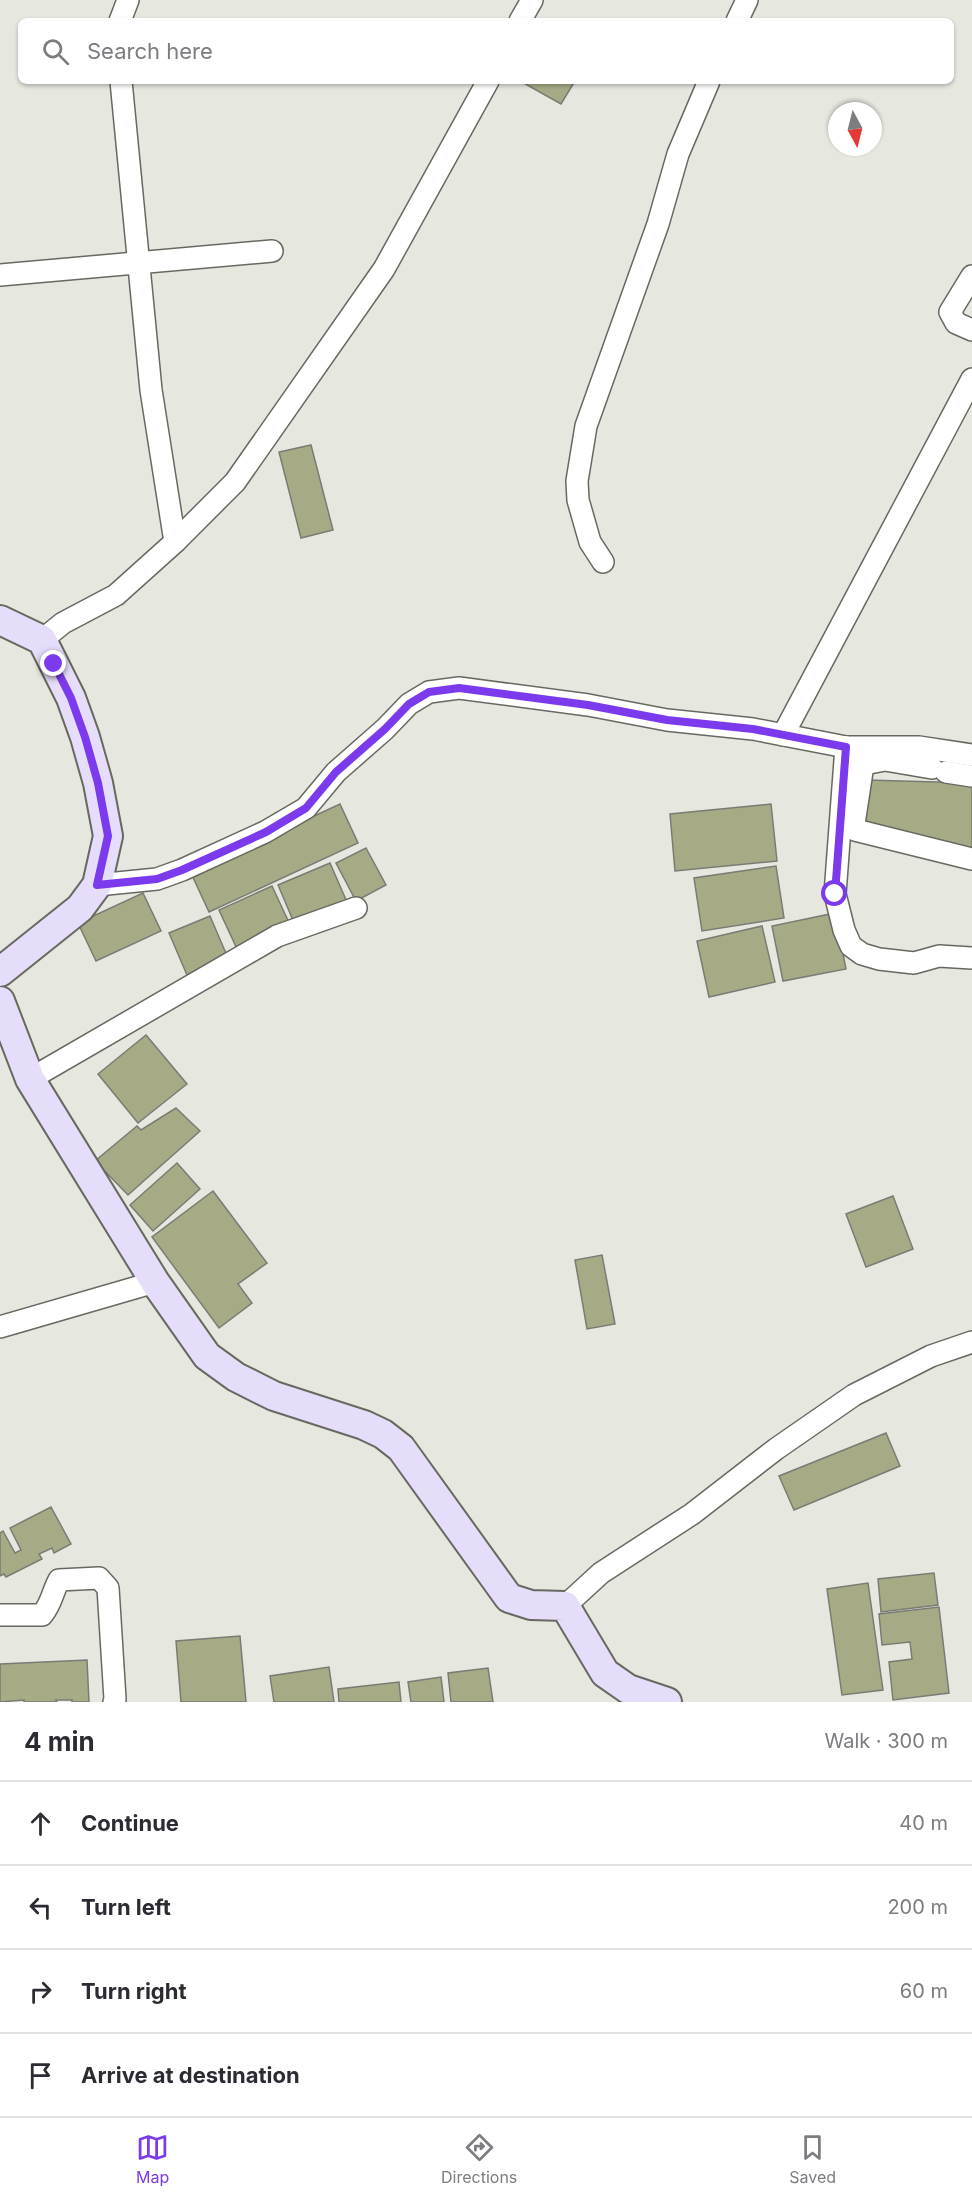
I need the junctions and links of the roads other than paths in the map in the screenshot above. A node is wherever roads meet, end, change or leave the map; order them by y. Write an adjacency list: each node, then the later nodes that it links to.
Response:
1 (128, 0): 4 (street)
2 (532, 0): 5 (street)
3 (747, 0): 6 (street)
4 (121, 18)
5 (522, 18)
6 (738, 18)
7 (121, 84): 11 (street)
8 (486, 84): 16 (street)
9 (708, 84): 17 (street)
10 (272, 251): 11 (street)
11 (140, 264): 12 (street); 16 (street)
12 (0, 275)
13 (972, 276): 14 (street)
14 (972, 330)
15 (972, 379): 20 (street)
16 (175, 542): 19 (street)
17 (603, 562)
18 (0, 620): 19 (street)
19 (42, 640): 26 (street)
20 (783, 735): 21 (street); 26 (street)
21 (846, 747): 22 (street); 23 (street); 28 (street)
22 (972, 755)
23 (863, 765): 24 (street); 25 (street)
24 (972, 776)
25 (972, 859)
26 (97, 885): 29 (street)
27 (356, 908): 31 (street)
28 (972, 958)
29 (0, 972)
30 (0, 1000): 31 (street)
31 (30, 1079): 32 (street)
32 (155, 1282): 33 (street); 35 (street)
33 (0, 1327)
34 (972, 1342): 35 (street)
35 (565, 1606): 38 (street)
36 (0, 1615): 37 (street)
37 (114, 1702)
38 (667, 1702)

